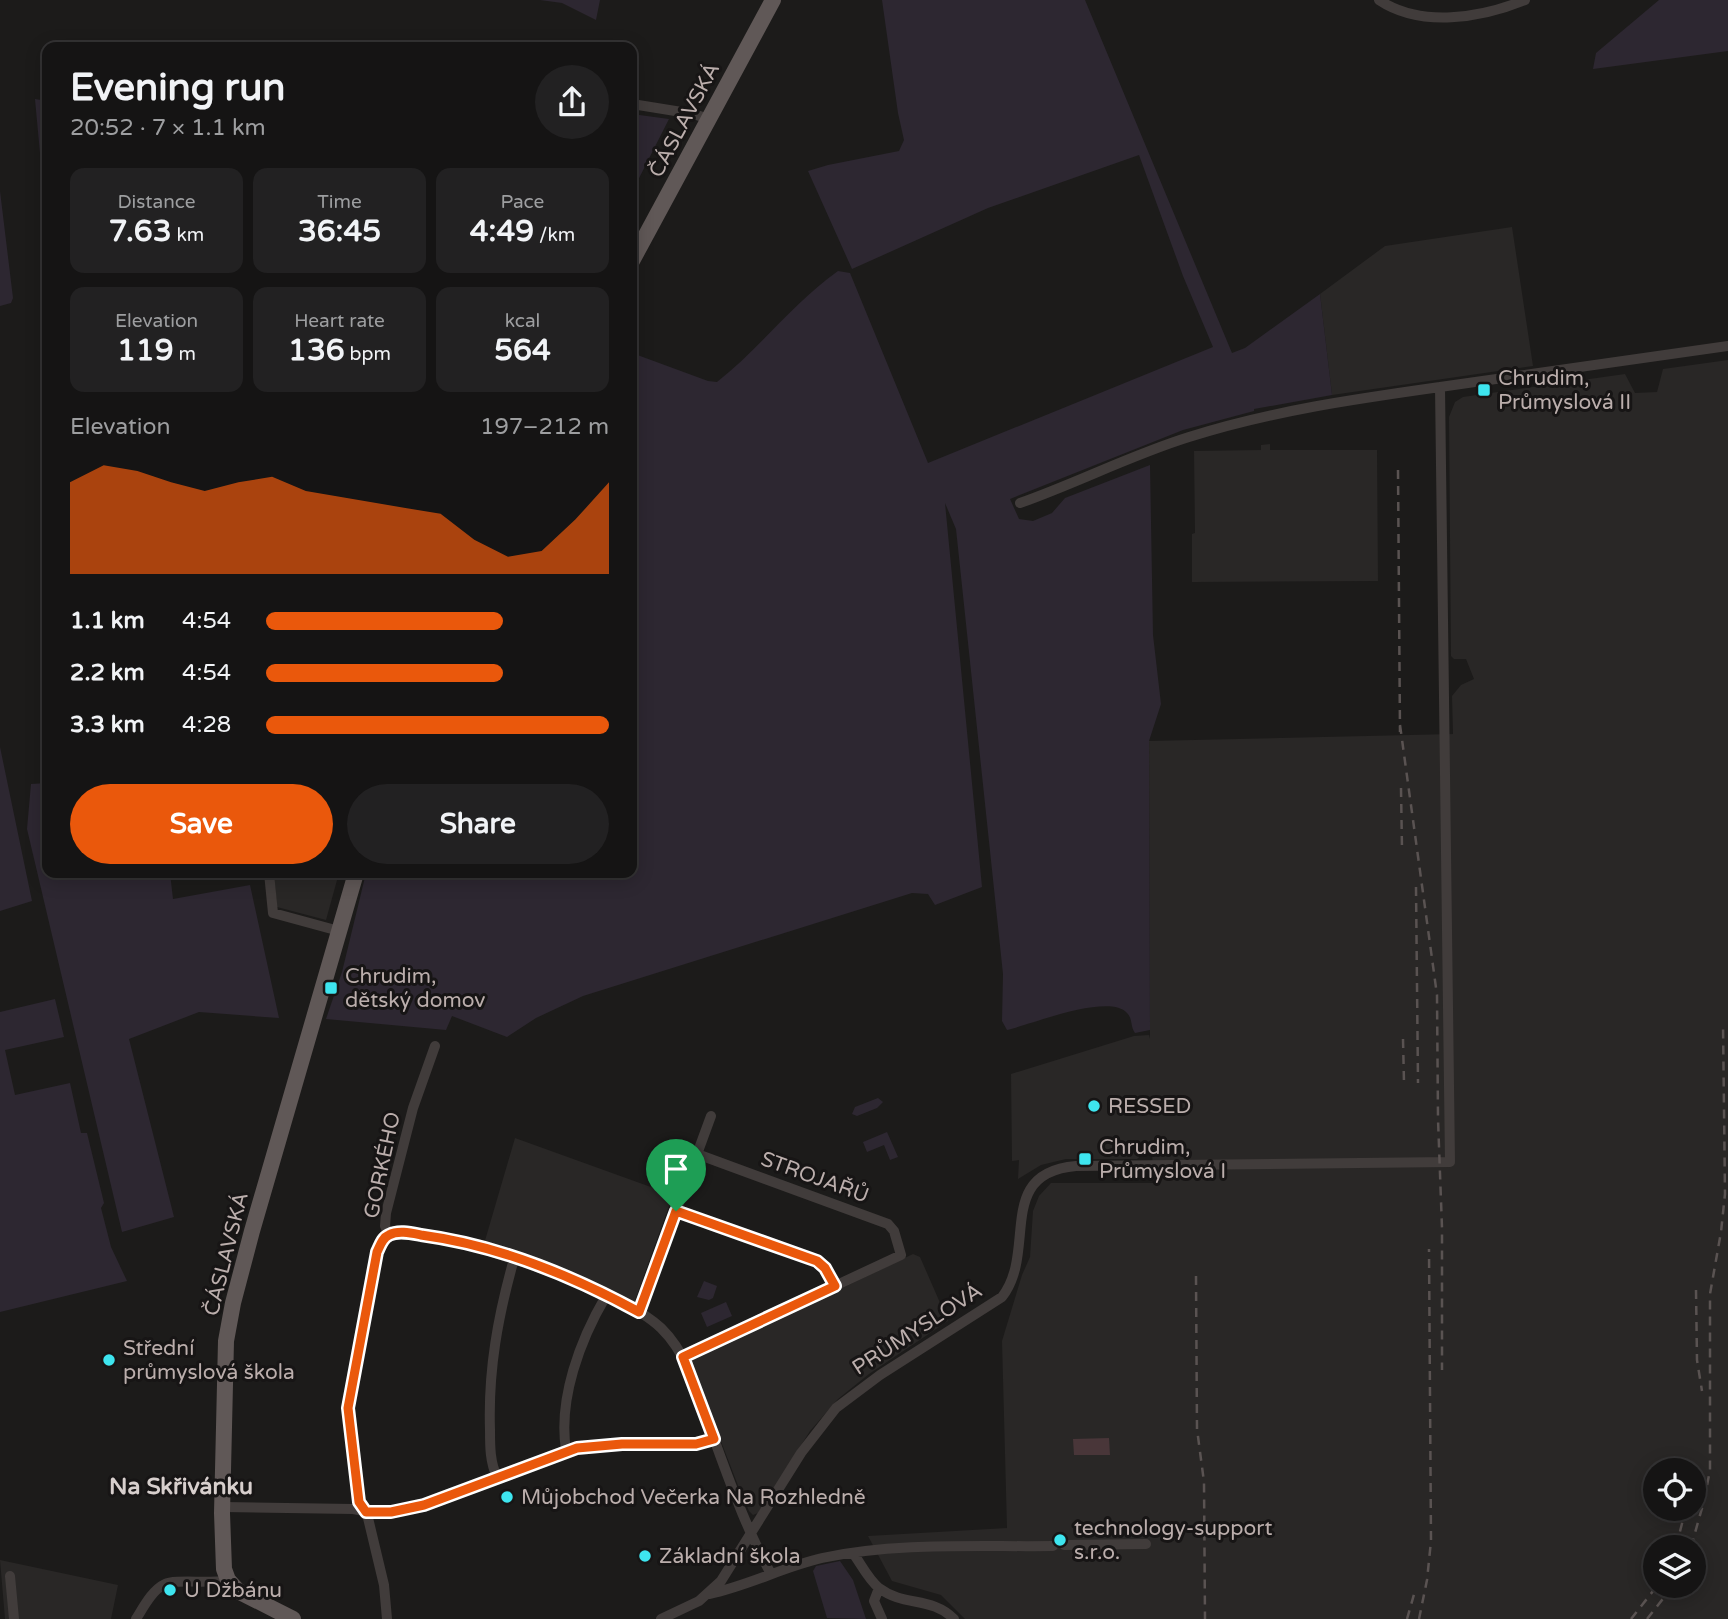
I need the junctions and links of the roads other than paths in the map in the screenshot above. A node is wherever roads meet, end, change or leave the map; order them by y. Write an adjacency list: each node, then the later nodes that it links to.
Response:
1 (773, 0): 5 (main road, ČÁSLAVSKÁ)
2 (1379, 0): 3 (street)
3 (1525, 0)
4 (637, 105): 5 (street)
5 (708, 119): 6 (main road, ČÁSLAVSKÁ)
6 (637, 252)
7 (1728, 346): 8 (street)
8 (1440, 387): 9 (street); 28 (street, PRŮMYSLOVÁ)
9 (1020, 503)
10 (270, 878): 12 (street)
11 (355, 878): 12 (main road, ČÁSLAVSKÁ)
12 (339, 930): 26 (main road, ČÁSLAVSKÁ)
13 (435, 1046): 17 (street, GORKÉHO)
14 (711, 1116): 15 (street)
15 (697, 1154): 16 (street); 19 (street, STROJAŘŮ)
16 (676, 1211): 19 (street); 21 (street)
17 (388, 1235): 18 (street); 27 (street, GORKÉHO)
18 (514, 1259): 20 (street); 25 (street)
19 (835, 1286): 22 (street)
20 (606, 1296): 21 (street); 24 (street)
21 (639, 1312): 22 (street)
22 (683, 1357): 23 (street)
23 (714, 1439): 24 (street); 28 (street)
24 (566, 1450): 25 (street)
25 (497, 1477): 27 (street)
26 (222, 1507): 27 (street); 35 (main road, ČÁSLAVSKÁ)
27 (366, 1512): 41 (street, GORKÉHO)
28 (750, 1536): 33 (street); 37 (street, PRŮMYSLOVÁ)
29 (1146, 1544): 30 (street)
30 (1065, 1545)
31 (1053, 1546): 32 (street, PRŮMYSLOVÁ)
32 (853, 1553): 33 (street, PRŮMYSLOVÁ); 36 (street)
33 (771, 1574): 37 (street, PRŮMYSLOVÁ)
34 (10, 1576): 38 (street)
35 (228, 1580): 39 (street); 40 (main road)
36 (879, 1588): 43 (street); 44 (street)
37 (709, 1594): 42 (street, PRŮMYSLOVÁ)
38 (14, 1619)
39 (135, 1619)
40 (293, 1619)
41 (387, 1619)
42 (661, 1619)
43 (882, 1619)
44 (954, 1619)

